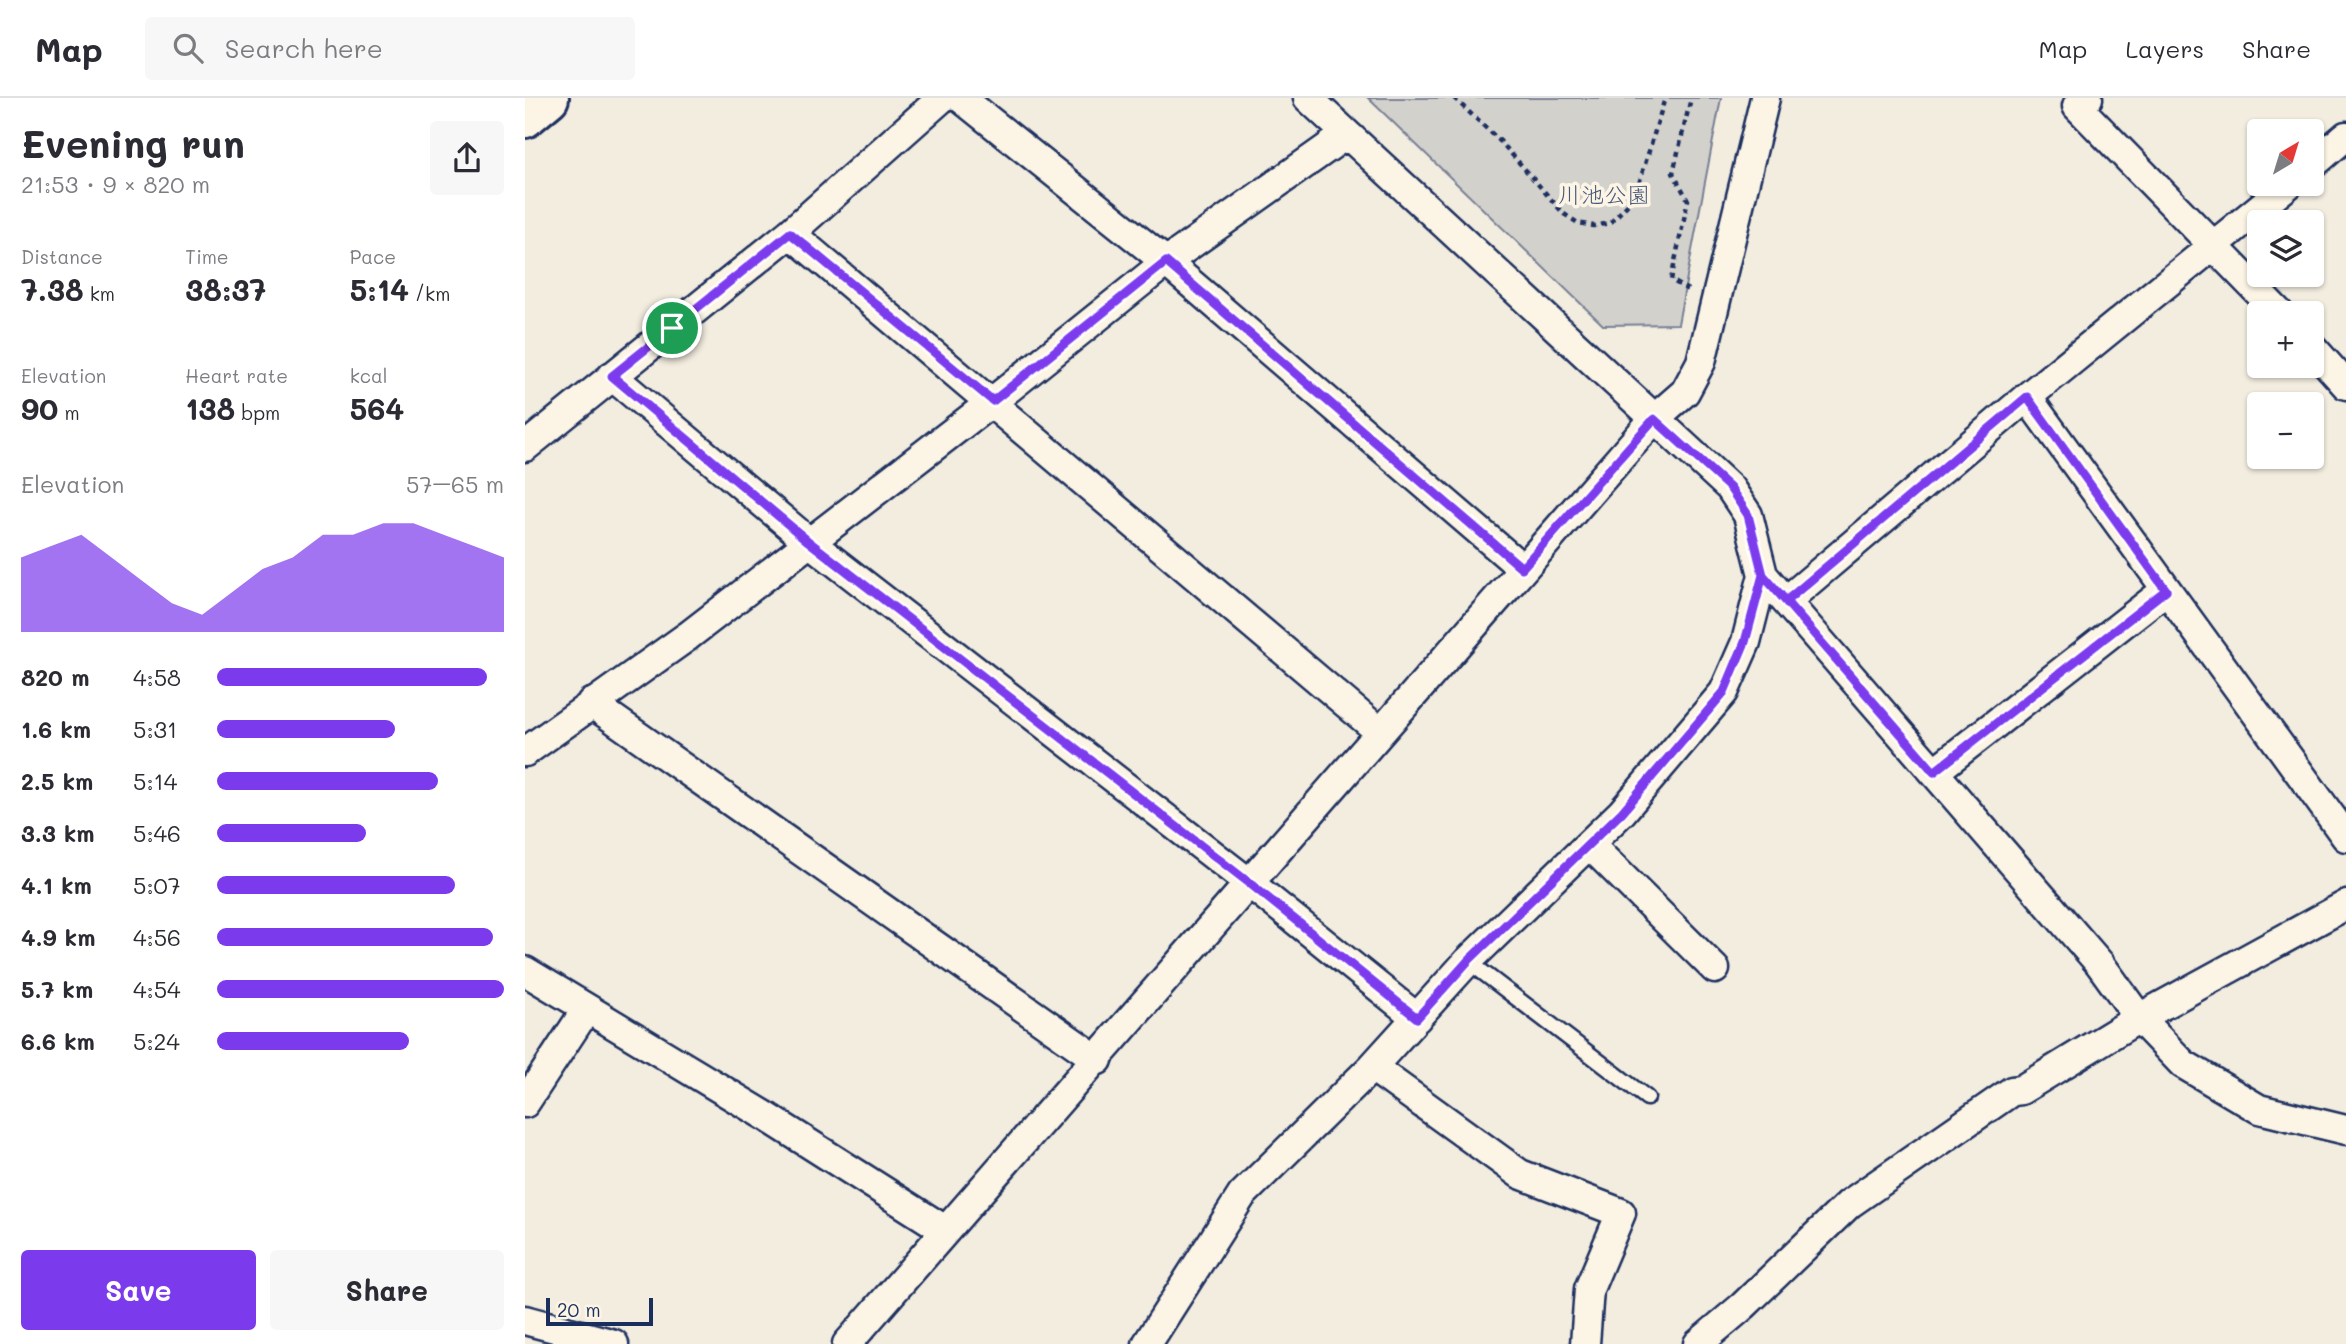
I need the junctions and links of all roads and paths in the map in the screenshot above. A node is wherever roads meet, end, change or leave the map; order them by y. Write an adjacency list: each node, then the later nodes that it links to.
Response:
1 (549, 98): 10 (main road)
2 (942, 98): 15 (street)
3 (961, 98): 17 (street)
4 (1308, 98): 11 (street)
5 (1454, 98): 6 (path)
6 (1665, 98)
7 (1691, 98): 19 (path)
8 (1765, 98): 19 (street)
9 (2078, 101): 16 (street)
10 (525, 118)
11 (1347, 134): 17 (street); 25 (street)
12 (2346, 136): 13 (street)
13 (2324, 155)
14 (2274, 196): 16 (street)
15 (790, 233): 21 (street); 24 (street)
16 (2214, 246): 18 (street); 23 (street)
17 (1166, 262): 24 (street); 28 (street)
18 (2267, 301)
19 (1715, 306): 25 (street)
20 (2324, 360): 22 (street)
21 (612, 376): 26 (street); 27 (street)
22 (2346, 385)
23 (2027, 397): 30 (street); 31 (street)
24 (993, 401): 27 (street); 33 (street)
25 (1654, 419): 28 (street); 29 (street)
26 (525, 447)
27 (808, 541): 32 (street); 38 (street)
28 (1522, 568): 33 (street)
29 (1763, 575): 31 (street); 37 (street)
30 (2166, 590): 35 (street); 36 (street)
31 (1786, 601): 35 (street)
32 (591, 703): 34 (street); 46 (street)
33 (1380, 732): 38 (street)
34 (525, 752)
35 (1934, 772): 45 (street)
36 (2346, 837)
37 (1589, 844): 40 (street); 41 (street)
38 (1248, 882): 44 (street); 46 (street)
39 (2346, 905): 45 (street)
40 (1468, 961): 44 (street); 48 (lane)
41 (1715, 969)
42 (525, 971): 43 (street)
43 (586, 1010): 49 (street); 51 (street)
44 (1417, 1018): 47 (street)
45 (2139, 1018): 50 (street); 57 (street)
46 (1098, 1060): 51 (street)
47 (1372, 1067): 55 (street); 56 (street)
48 (1647, 1098)
49 (525, 1103)
50 (2346, 1130)
51 (945, 1230): 54 (street)
52 (525, 1320): 53 (street)
53 (614, 1344)
54 (847, 1344)
55 (1147, 1344)
56 (1585, 1344)
57 (1698, 1344)

